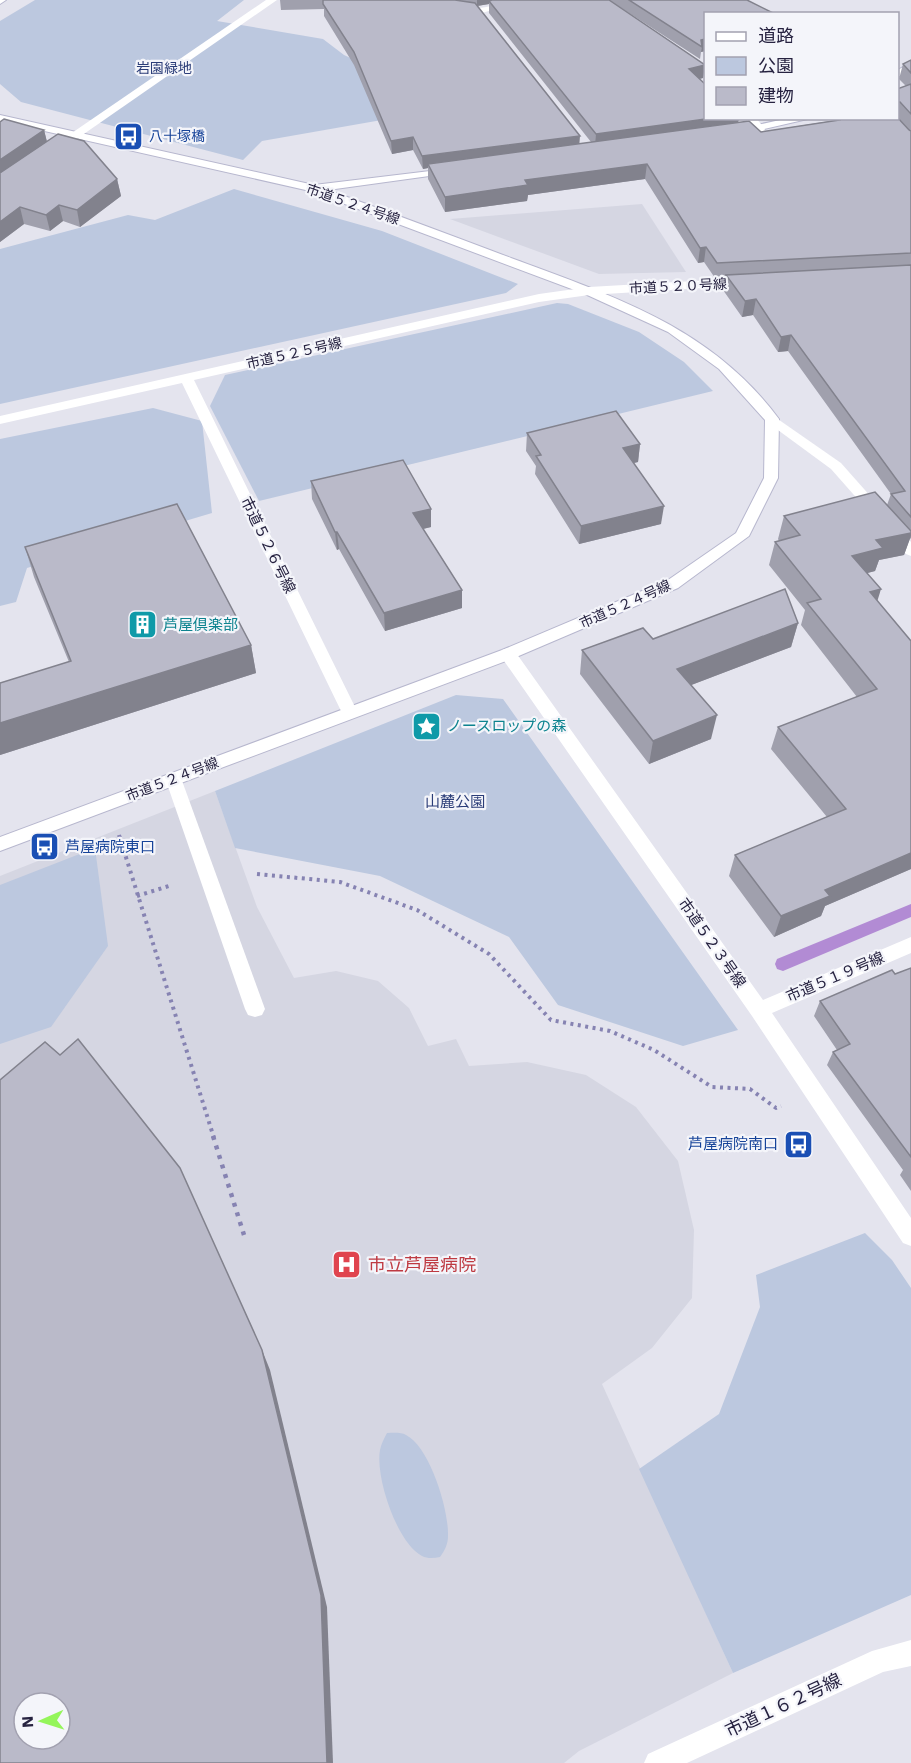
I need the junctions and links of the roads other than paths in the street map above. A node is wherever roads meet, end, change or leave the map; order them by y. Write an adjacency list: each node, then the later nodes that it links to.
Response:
1 (272, 0): 11 (street)
2 (411, 0): 4 (street)
3 (518, 0): 4 (street)
4 (479, 11): 5 (street)
5 (486, 21)
6 (2, 116): 11 (street, 市道５２４号線)
7 (752, 120): 9 (street)
8 (798, 120): 9 (street)
9 (760, 129): 10 (street)
10 (727, 134)
11 (76, 135): 12 (street); 14 (street, 市道５２４号線)
12 (37, 162)
13 (463, 168): 14 (street)
14 (313, 188): 16 (street, 市道５２４号線)
15 (756, 282): 16 (street, 市道５２０号線)
16 (589, 291): 17 (street, 市道５２５号線); 18 (street, 市道５２４号線)
17 (186, 378): 19 (street, 市道５２５号線); 22 (street, 市道５２６号線)
18 (772, 419): 20 (street); 21 (street, 市道５２４号線)
19 (0, 420)
20 (911, 552)
21 (507, 654): 22 (street, 市道５２４号線); 27 (street, 市道５２３号線)
22 (350, 713): 23 (street, 市道５２４号線)
23 (173, 778): 24 (street, 市道５２４号線); 26 (street)
24 (0, 844)
25 (911, 945): 27 (street, 市道５１９号線)
26 (255, 1009)
27 (759, 1010): 28 (street, 市道５２３号線)
28 (911, 1236)
29 (911, 1653): 30 (street, 市道１６２号線)
30 (657, 1763)

